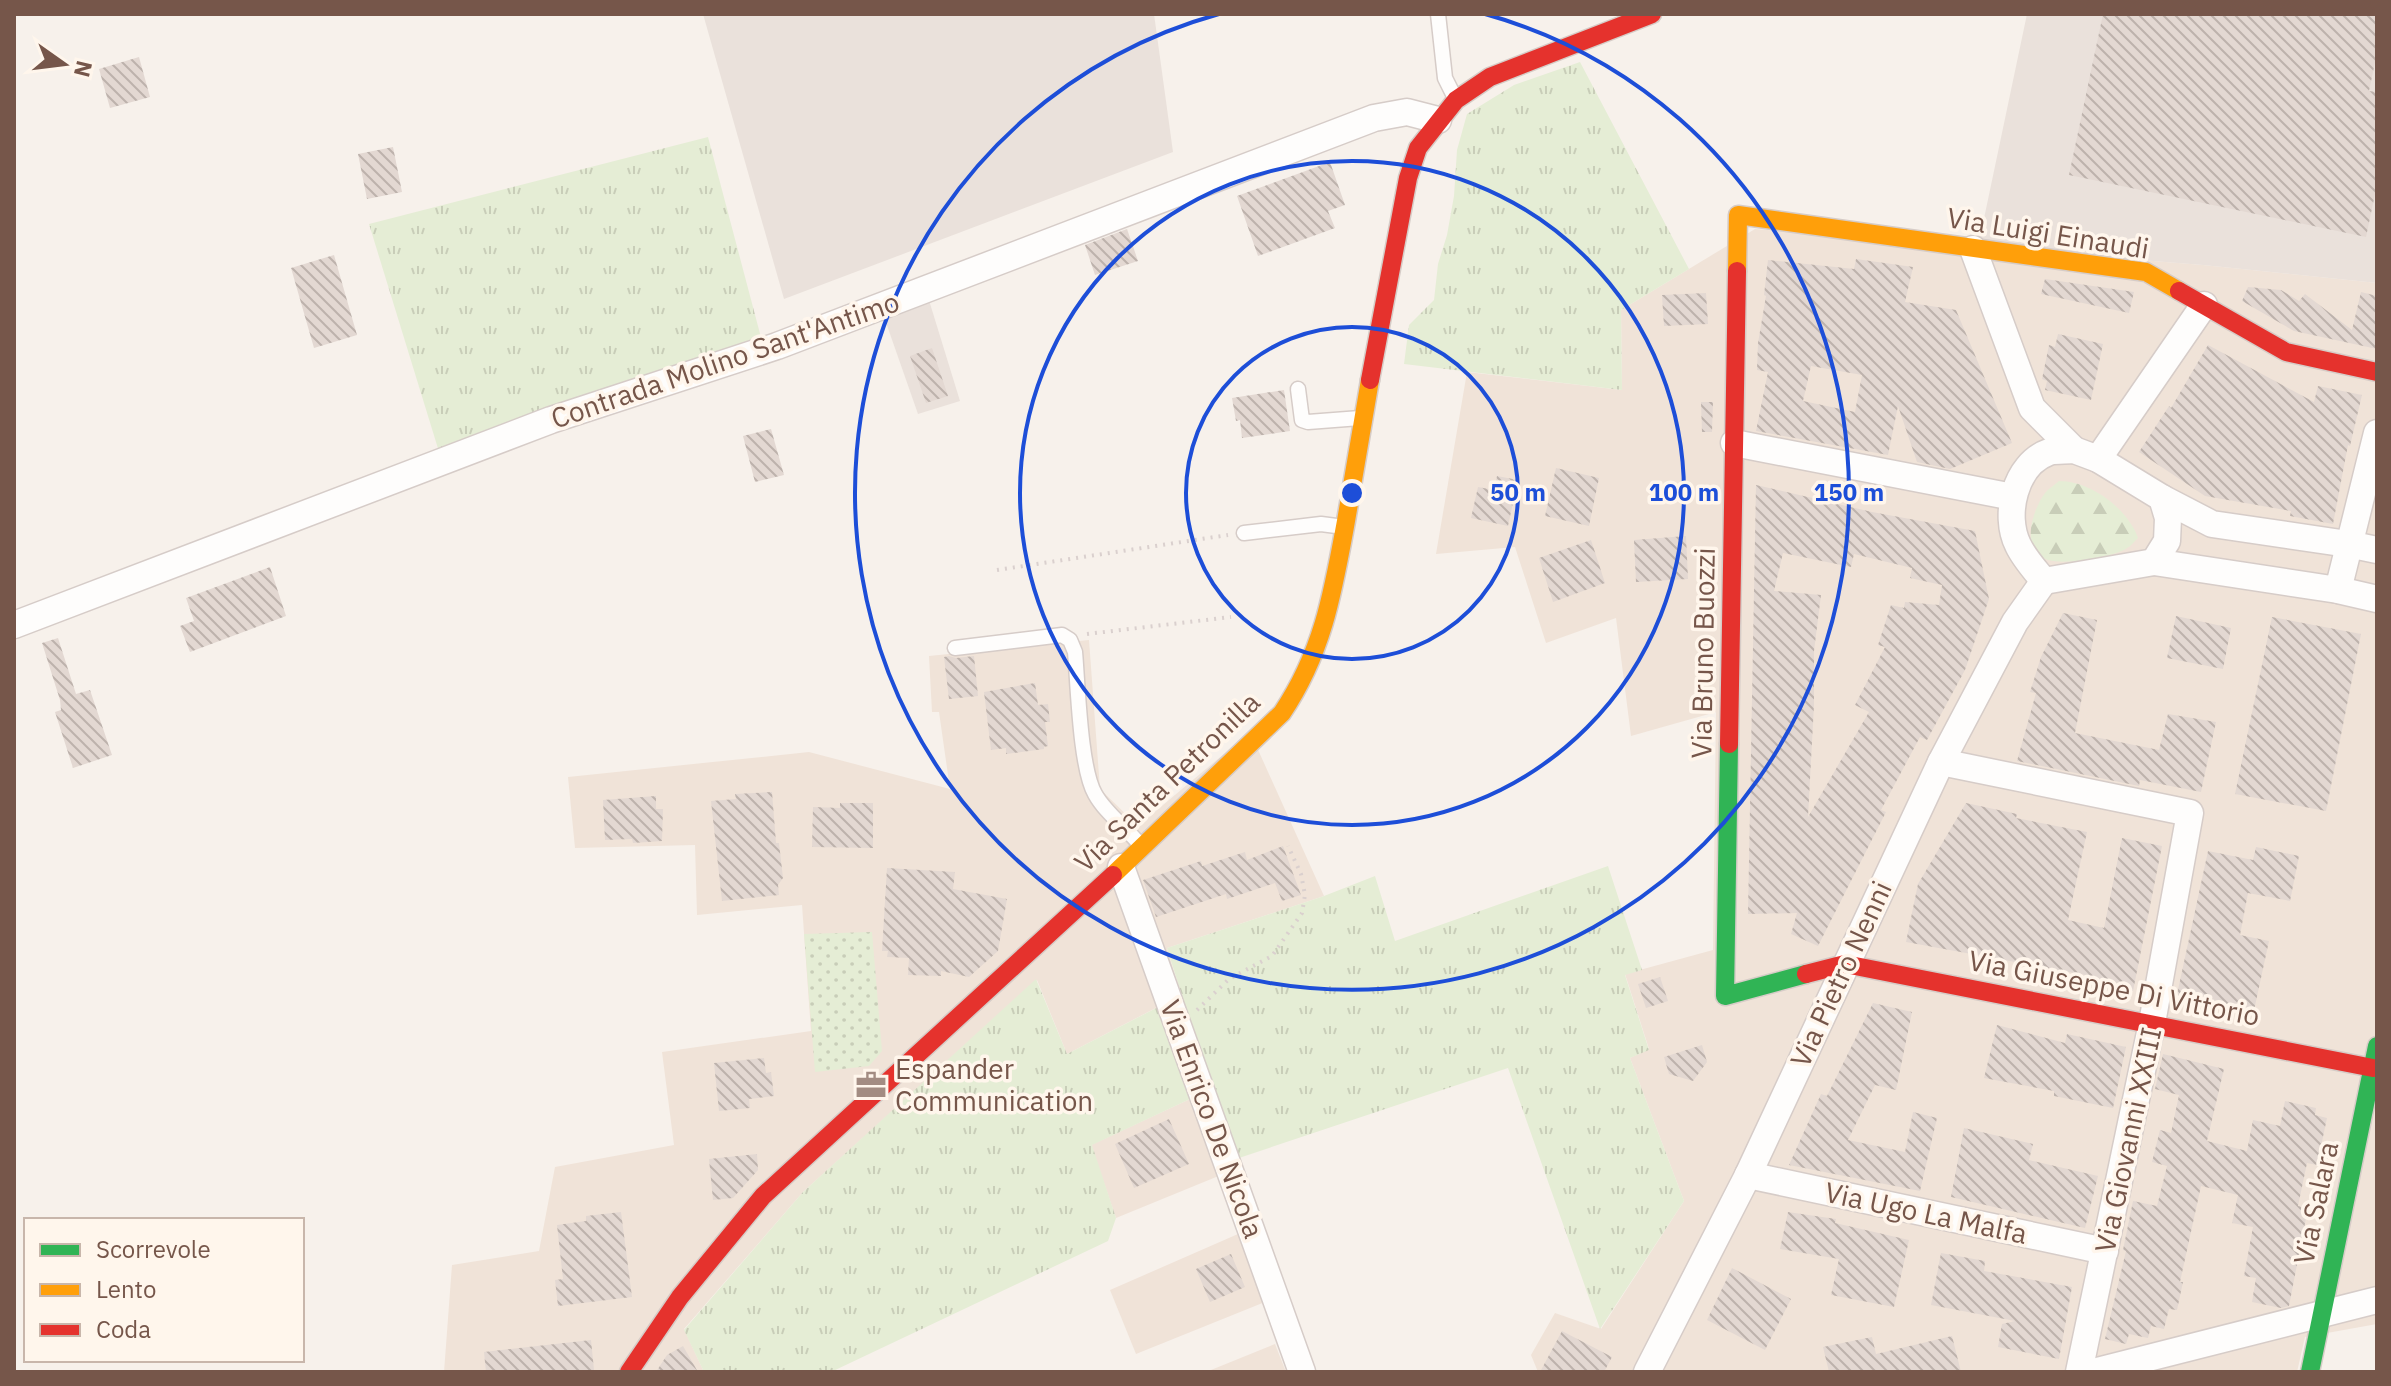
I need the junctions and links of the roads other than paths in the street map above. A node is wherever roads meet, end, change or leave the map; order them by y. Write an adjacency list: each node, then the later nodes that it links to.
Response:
1 (1438, 14): 3 (lane)
2 (1652, 14): 3 (street, Via Santa Petronilla)
3 (1456, 100): 4 (street, Via Santa Petronilla)
4 (1438, 120): 10 (street, Via Santa Petronilla); 24 (street, Contrada Molino Sant'Antimo)
5 (1738, 215): 6 (street, Via Luigi Einaudi); 12 (street, Via Bruno Buozzi)
6 (1973, 249): 7 (street, Via Luigi Einaudi); 13 (street)
7 (2204, 305): 8 (street, Via Luigi Einaudi); 13 (street)
8 (2377, 372)
9 (1298, 389): 10 (lane)
10 (1364, 418): 16 (street, Via Santa Petronilla)
11 (2377, 433): 18 (street)
12 (1734, 443): 14 (street); 29 (street, Via Bruno Buozzi)
13 (2086, 455): 14 (street); 15 (street)
14 (2013, 497): 21 (street)
15 (2162, 498): 18 (street); 20 (street)
16 (1345, 527): 17 (lane); 27 (street, Via Santa Petronilla)
17 (1244, 533)
18 (2348, 544): 19 (street); 22 (street)
19 (2377, 550)
20 (2154, 562): 21 (street); 22 (street)
21 (2044, 581): 26 (street, Via Pietro Nenni)
22 (2338, 590): 23 (street)
23 (2377, 599)
24 (14, 625)
25 (955, 648): 27 (lane)
26 (1941, 762): 29 (street, Via Pietro Nenni); 30 (street, Via Giovanni XXIII)
27 (1143, 847): 28 (street, Via Santa Petronilla)
28 (1121, 867): 38 (street, Via Santa Petronilla); 39 (street, Via Enrico De Nicola)
29 (1845, 964): 30 (street, Via Giuseppe Di Vittorio); 34 (street, Via Pietro Nenni)
30 (2152, 1023): 32 (street, Via Giuseppe Di Vittorio); 35 (street, Via Giovanni XXIII)
31 (2377, 1046): 32 (street, Via Salara)
32 (2373, 1068): 33 (street, Via Salara)
33 (2372, 1093): 37 (street, Via Salara)
34 (1748, 1175): 35 (street, Via Ugo La Malfa); 40 (street, Via Pietro Nenni)
35 (2105, 1251): 41 (street, Via Giovanni XXIII)
36 (2377, 1300): 37 (street)
37 (2322, 1313): 42 (street); 43 (street, Via Salara)
38 (629, 1372)
39 (1302, 1372)
40 (1647, 1372)
41 (2079, 1372)
42 (2093, 1372)
43 (2310, 1372)

